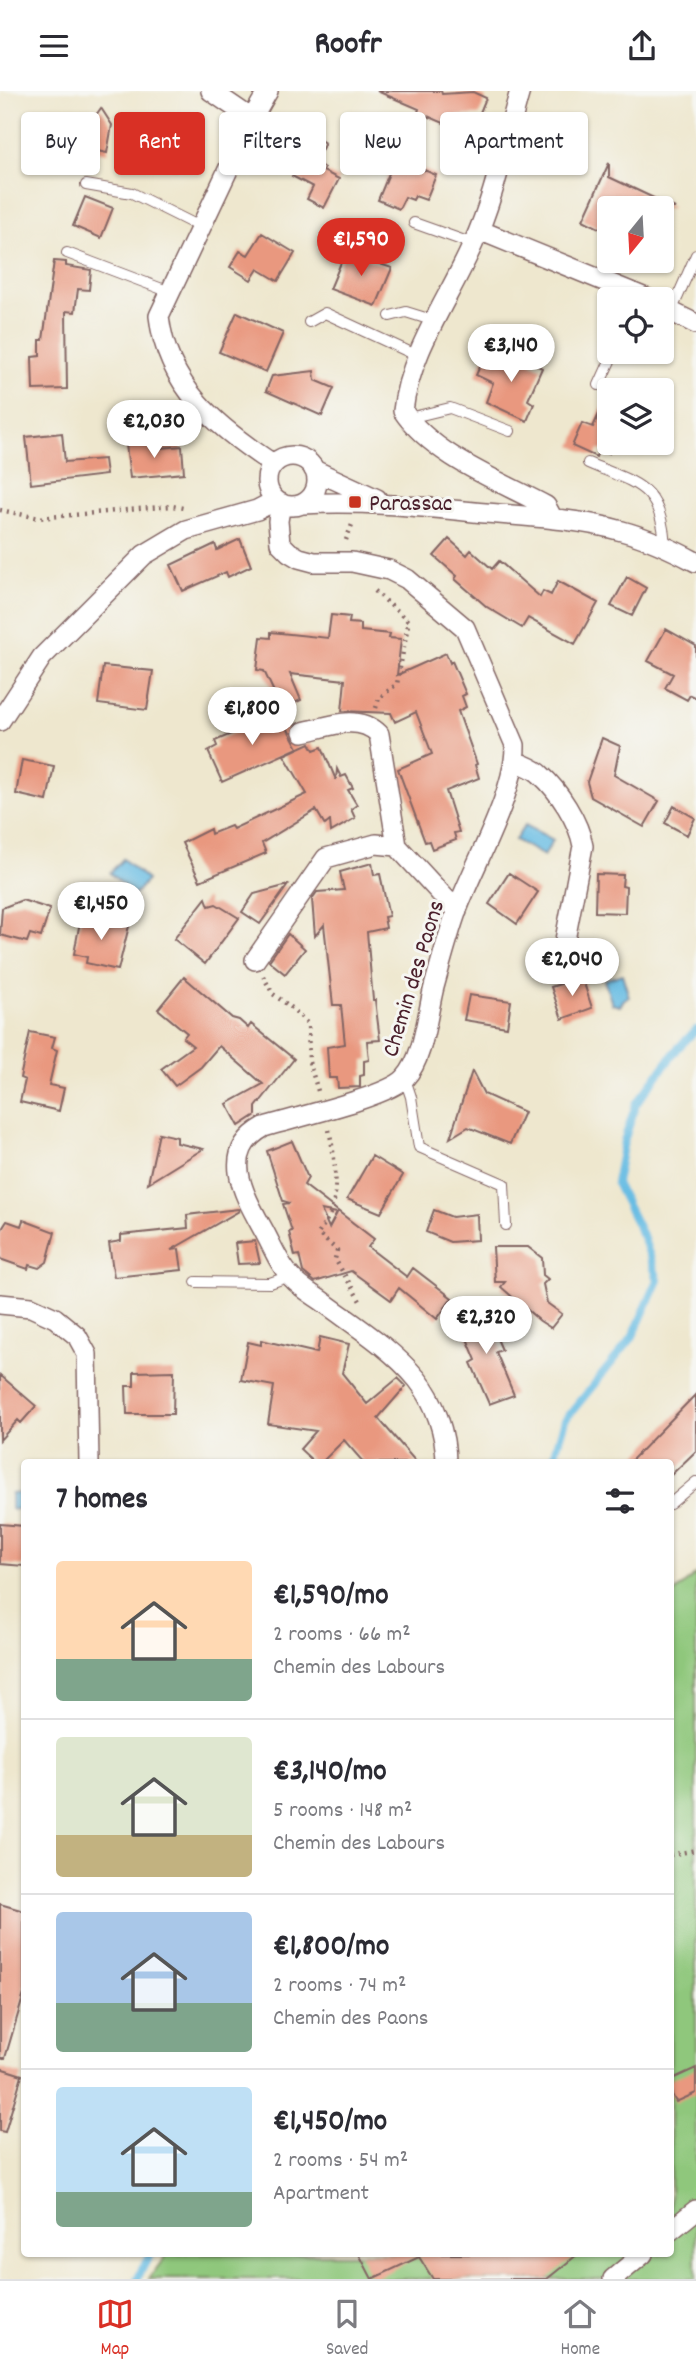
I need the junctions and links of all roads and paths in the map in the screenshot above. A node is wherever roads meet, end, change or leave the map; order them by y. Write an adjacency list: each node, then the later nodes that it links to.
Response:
1 (211, 91): 4 (street)
2 (268, 91): 5 (street)
3 (520, 91): 10 (street)
4 (242, 112)
5 (256, 112)
6 (225, 175): 9 (street)
7 (86, 185): 9 (lane)
8 (414, 223): 10 (lane)
9 (200, 227): 14 (street)
10 (476, 237): 13 (street); 18 (street)
11 (67, 253): 14 (lane)
12 (696, 255): 15 (lane)
13 (612, 287)
14 (170, 292): 25 (street)
15 (674, 295)
16 (674, 313): 20 (street)
17 (390, 316): 18 (lane)
18 (436, 321): 21 (street)
19 (309, 322): 21 (lane)
20 (696, 324)
21 (418, 356): 22 (street)
22 (408, 418): 23 (lane); 31 (street)
23 (510, 431)
24 (588, 463): 35 (lane)
25 (273, 464): 26 (street); 27 (street)
26 (314, 470): 28 (street); 29 (street)
27 (279, 502): 28 (street); 33 (street); 41 (street)
28 (303, 504): 29 (street)
29 (386, 504): 31 (street)
30 (0, 510): 33 (path)
31 (554, 519): 35 (street)
32 (354, 521): 34 (path)
33 (209, 523): 38 (street)
34 (345, 545)
35 (665, 545): 36 (street)
36 (696, 562)
37 (370, 586): 39 (path)
38 (0, 721)
39 (370, 725): 40 (street); 42 (street)
40 (303, 732)
41 (516, 761): 43 (street, Chemin des Paons); 44 (street)
42 (397, 846): 43 (street); 45 (street)
43 (457, 911): 46 (street, Chemin des Paons)
44 (565, 940)
45 (254, 960): 47 (path)
46 (405, 1079): 47 (street, Chemin des Paons); 48 (lane)
47 (323, 1109): 49 (street, Chemin des Paons); 52 (path)
48 (506, 1226)
49 (290, 1276): 50 (lane); 52 (street, Chemin des Paons)
50 (196, 1282)
51 (0, 1304): 53 (street)
52 (344, 1318): 54 (street, Chemin des Paons)
53 (89, 1459)
54 (445, 1459)
55 (696, 1482): 56 (lane)
56 (674, 1501)
57 (696, 1850): 58 (path)
58 (674, 1854)
59 (696, 2210): 60 (street)
60 (674, 2228)
61 (639, 2257): 62 (street)
62 (613, 2279)

